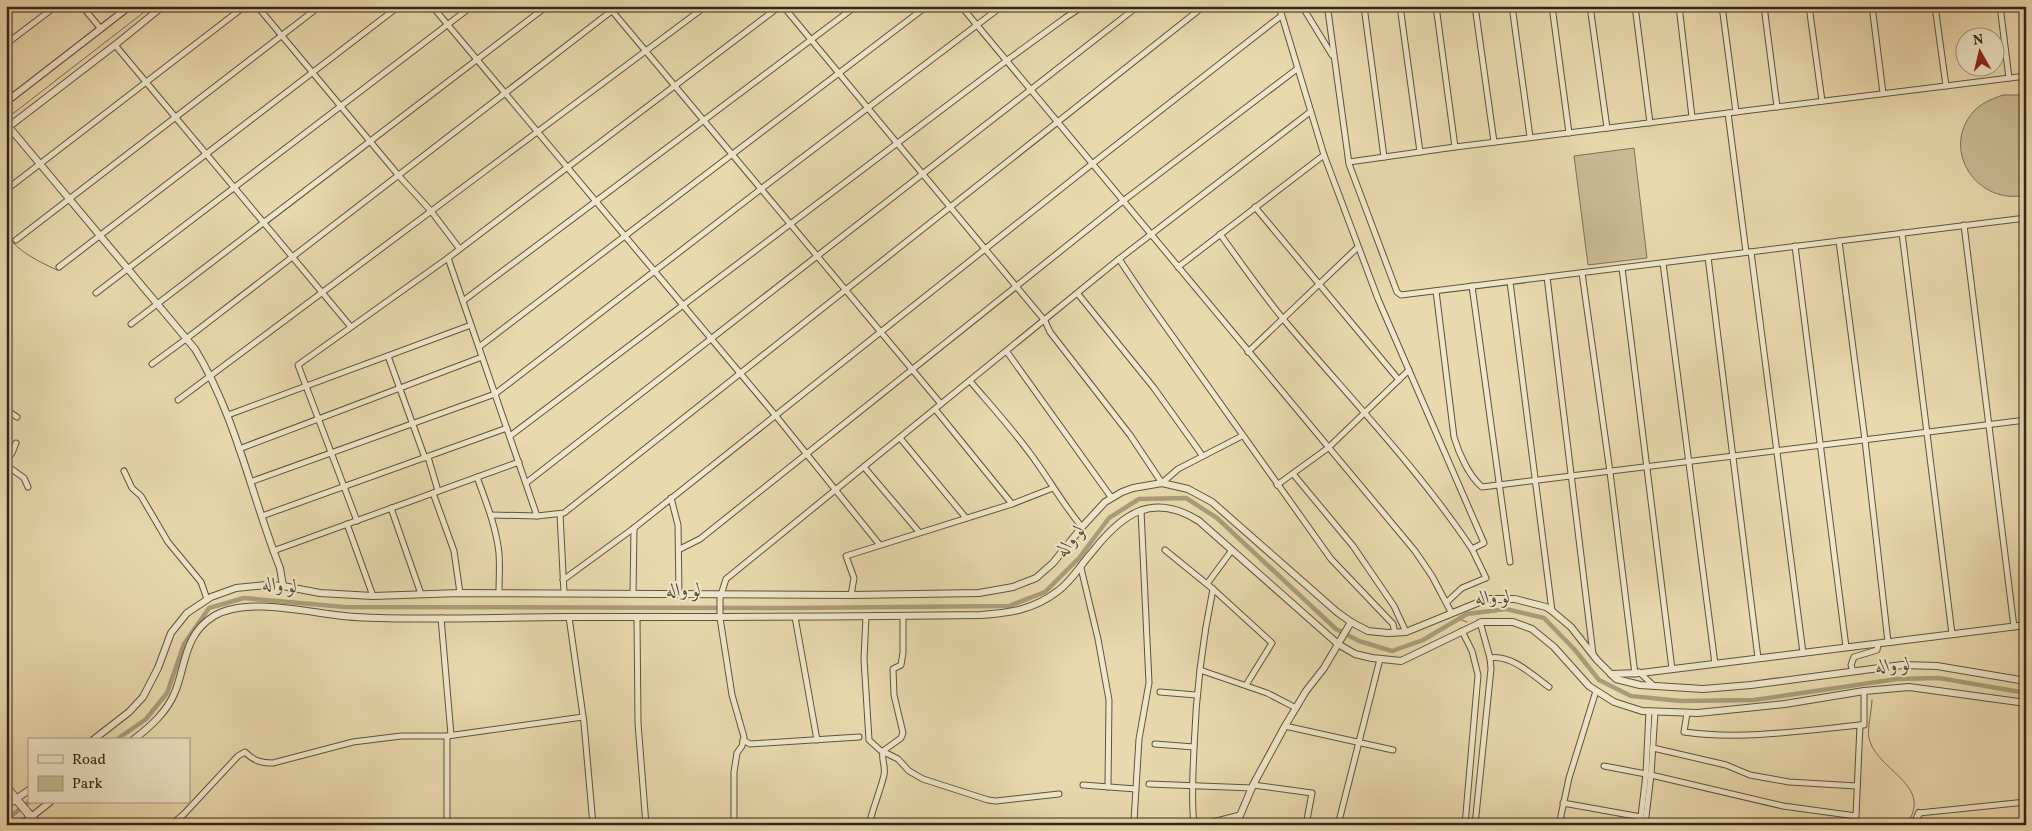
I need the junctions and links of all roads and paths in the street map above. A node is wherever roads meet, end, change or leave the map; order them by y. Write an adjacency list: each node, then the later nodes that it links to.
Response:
1 (56, 6): 47 (street)
2 (82, 6): 44 (street)
3 (130, 6): 44 (street)
4 (163, 6): 48 (street)
5 (245, 6): 58 (street)
6 (257, 6): 45 (street)
7 (320, 6): 45 (street)
8 (399, 6): 54 (street)
9 (432, 6): 42 (street)
10 (472, 6): 42 (street)
11 (547, 6): 51 (street)
12 (618, 6): 39 (street)
13 (706, 6): 49 (street)
14 (782, 6): 46 (street); 59 (street)
15 (856, 6): 46 (street)
16 (927, 6): 55 (street)
17 (961, 6): 43 (street)
18 (1002, 6): 43 (street)
19 (1083, 6): 52 (street)
20 (1138, 6): 61 (street)
21 (1204, 6): 75 (street)
22 (1278, 6): 41 (street)
23 (1302, 6): 50 (street)
24 (1364, 6): 90 (street)
25 (1400, 6): 86 (street)
26 (1436, 6): 85 (street)
27 (1475, 6): 83 (street)
28 (1512, 6): 81 (street)
29 (1552, 6): 80 (street)
30 (1590, 6): 78 (street)
31 (1636, 6): 76 (street)
32 (1679, 6): 73 (street)
33 (1722, 6): 70 (street)
34 (1764, 6): 67 (street)
35 (1809, 6): 64 (street)
36 (1872, 6): 63 (street)
37 (1935, 6): 60 (street)
38 (2000, 6): 57 (street)
39 (610, 9): 49 (street); 62 (street)
40 (1328, 11): 50 (street)
41 (1281, 16): 53 (street); 93 (street)
42 (447, 25): 51 (street); 66 (street)
43 (977, 26): 52 (street); 68 (street)
44 (101, 29): 65 (street)
45 (282, 36): 54 (street); 72 (street)
46 (812, 40): 55 (street); 74 (street)
47 (6, 44)
48 (115, 45): 58 (street); 77 (street)
49 (646, 52): 59 (street); 79 (street)
50 (1334, 58): 91 (street)
51 (476, 60): 62 (street); 82 (street)
52 (1006, 61): 61 (street); 84 (street)
53 (1297, 69): 69 (street); 101 (street)
54 (312, 73): 66 (street); 87 (street)
55 (839, 73): 68 (street); 88 (street)
56 (2026, 76): 57 (street)
57 (2009, 78): 60 (street)
58 (146, 82): 72 (street); 92 (street)
59 (675, 85): 74 (street); 94 (street)
60 (1946, 86): 63 (street)
61 (1029, 90): 75 (street); 95 (street)
62 (505, 94): 79 (street); 96 (street)
63 (1883, 94): 64 (street)
64 (1822, 101): 67 (street)
65 (6, 102)
66 (341, 106): 82 (street); 97 (street)
67 (1777, 107): 70 (street)
68 (868, 108): 84 (street); 98 (street)
69 (1310, 112): 89 (street); 112 (street)
70 (1736, 112): 71 (street)
71 (1728, 113): 73 (street); 122 (street)
72 (175, 117): 87 (street); 100 (street)
73 (1692, 117): 76 (street)
74 (704, 120): 88 (street); 102 (street)
75 (1056, 122): 93 (street); 103 (street)
76 (1650, 123): 78 (street)
77 (8, 128): 92 (street)
78 (1607, 128): 80 (street)
79 (537, 132): 94 (street); 105 (street)
80 (1569, 133): 81 (street)
81 (1530, 137): 83 (street)
82 (370, 141): 96 (street); 107 (street)
83 (1494, 142): 85 (street)
84 (898, 143): 95 (street); 108 (street)
85 (1455, 146): 86 (street)
86 (1420, 152): 90 (street)
87 (206, 154): 97 (street); 114 (street)
88 (733, 154): 98 (street); 115 (street)
89 (1324, 155): 104 (street); 119 (street)
90 (1384, 156): 91 (street)
91 (1349, 162): 141 (street)
92 (40, 164): 99 (street); 100 (street)
93 (1092, 164): 101 (street); 121 (street)
94 (566, 167): 102 (street); 120 (street)
95 (922, 173): 103 (street); 123 (street)
96 (399, 176): 105 (street); 124 (street)
97 (234, 188): 107 (street); 132 (street)
98 (761, 188): 108 (street); 133 (street)
99 (6, 190)
100 (68, 199): 114 (street); 116 (street)
101 (1123, 201): 112 (street); 138 (street)
102 (595, 202): 115 (street); 145 (street)
103 (950, 206): 121 (street); 140 (street)
104 (1255, 207): 113 (street); 137 (street)
105 (431, 211): 120 (street); 142 (street)
106 (2025, 218): 109 (street); 110 (street)
107 (264, 222): 124 (street); 146 (street)
108 (790, 224): 123 (street); 147 (street)
109 (1964, 225): 111 (street); 182 (street)
110 (2026, 225)
111 (1902, 233): 117 (street); 184 (street)
112 (1151, 234): 127 (street); 130 (street)
113 (1220, 234): 130 (street); 148 (street)
114 (99, 236): 129 (street); 132 (street)
115 (624, 237): 133 (street); 156 (street)
116 (16, 240)
117 (1840, 241): 118 (street); 188 (street)
118 (1795, 246): 122 (street); 190 (street)
119 (1358, 247): 137 (street); 163 (street)
120 (459, 248): 126 (street)
121 (986, 249): 138 (street); 153 (street)
122 (1748, 252): 125 (street); 193 (street)
123 (817, 256): 140 (street); 155 (street)
124 (292, 257): 142 (street); 154 (street)
125 (1708, 257): 128 (street); 197 (street)
126 (448, 258): 145 (street); 152 (street)
127 (1120, 259): 144 (street); 186 (street)
128 (1663, 263): 131 (street); 201 (street)
129 (60, 267)
130 (1178, 267): 158 (street)
131 (1622, 268): 134 (street); 204 (street)
132 (127, 270): 143 (street); 146 (street)
133 (654, 271): 147 (street); 170 (street)
134 (1582, 273): 135 (street); 206 (street)
135 (1547, 277): 136 (street); 208 (street)
136 (1510, 282): 139 (street); 210 (street)
137 (1318, 283): 148 (street); 166 (street)
138 (1016, 286): 149 (street); 162 (street)
139 (1472, 286): 141 (street); 214 (street)
140 (845, 290): 153 (street); 164 (street)
141 (1436, 290): 214 (street)
142 (322, 292): 152 (street); 165 (street)
143 (96, 293)
144 (1078, 294): 149 (street); 196 (street)
145 (463, 301): 151 (street)
146 (156, 304): 150 (street); 154 (street)
147 (682, 306): 155 (street); 185 (street)
148 (1283, 318): 158 (street); 175 (street)
149 (1045, 321): 157 (street); 213 (street)
150 (131, 324)
151 (471, 325): 156 (street); 159 (street)
152 (351, 327): 168 (street)
153 (881, 332): 162 (street); 177 (street)
154 (186, 339): 161 (street); 165 (street)
155 (710, 339): 164 (street); 212 (street)
156 (479, 347): 160 (street)
157 (1007, 352): 167 (street); 221 (street)
158 (1248, 352): 191 (street)
159 (388, 356): 168 (street); 169 (street)
160 (482, 357): 169 (street); 170 (street)
161 (152, 364)
162 (912, 370): 172 (street); 195 (street)
163 (1409, 370): 166 (street); 238 (street)
164 (740, 374): 177 (street); 226 (street)
165 (212, 376): 171 (street); 176 (street)
166 (1399, 380): 175 (street)
167 (970, 382): 172 (street); 219 (street)
168 (306, 386): 176 (street); 179 (street)
169 (400, 388): 179 (street); 181 (street)
170 (495, 394): 181 (street); 183 (street)
171 (178, 400)
172 (942, 404): 173 (street)
173 (935, 409): 187 (street); 223 (street)
174 (6, 410): 178 (street)
175 (1364, 412): 191 (street); 238 (street)
176 (228, 415): 192 (street)
177 (776, 416): 195 (street); 222 (street)
178 (16, 417)
179 (319, 419): 192 (street); 194 (street)
180 (2026, 420): 182 (street)
181 (413, 423): 194 (street); 198 (street)
182 (1989, 425): 184 (street); 271 (street)
183 (507, 428): 185 (street); 198 (street)
184 (1927, 432): 188 (street); 275 (street)
185 (510, 436): 200 (street)
186 (1242, 436): 196 (street); 215 (street)
187 (900, 438): 203 (street); 230 (street)
188 (1865, 440): 190 (street); 277 (street)
189 (16, 443): 199 (street)
190 (1821, 446): 193 (street); 279 (street)
191 (1328, 448): 207 (street); 258 (street)
192 (239, 449): 211 (street)
193 (1778, 451): 197 (street); 280 (street)
194 (331, 453): 211 (street); 217 (street)
195 (807, 454): 218 (street); 237 (street)
196 (1202, 455): 213 (street)
197 (1733, 456): 201 (street); 283 (street)
198 (426, 457): 217 (street); 220 (street)
199 (6, 460)
200 (519, 462): 209 (street); 212 (street)
201 (1689, 462): 204 (street); 285 (street)
202 (6, 465): 216 (street)
203 (864, 467): 218 (street); 235 (street)
204 (1647, 467): 206 (street); 286 (street)
205 (124, 471): 257 (street)
206 (1610, 472): 208 (street); 289 (street)
207 (1294, 475): 215 (street); 273 (street)
208 (1571, 476): 210 (street); 281 (street)
209 (476, 477): 220 (street); 228 (street)
210 (1535, 481): 214 (street); 259 (street)
211 (250, 482): 227 (street)
212 (526, 483): 229 (street)
213 (1162, 483): 221 (street); 269 (street)
214 (1500, 485): 242 (street)
215 (1277, 486): 274 (street)
216 (28, 487)
217 (344, 487): 227 (street); 231 (street)
218 (836, 488): 236 (street); 256 (street)
219 (1053, 488): 223 (street); 233 (street)
220 (436, 492): 224 (street); 248 (street)
221 (1111, 497): 233 (street)
222 (671, 498): 234 (street); 237 (street)
223 (1012, 504): 230 (street)
224 (391, 508): 231 (street); 252 (street)
225 (1141, 510): 240 (street); 243 (street); 327 (street)
226 (560, 514): 229 (street); 244 (street)
227 (262, 516): 241 (street)
228 (491, 516): 229 (street); 249 (street)
229 (537, 516)
230 (966, 518): 235 (street)
231 (357, 521): 232 (street)
232 (347, 524): 241 (street); 255 (street)
233 (1082, 526): 254 (street)
234 (634, 528): 244 (street); 251 (street)
235 (920, 532): 236 (street)
236 (879, 544): 254 (street)
237 (680, 549): 253 (street)
238 (1472, 549): 258 (street)
239 (1165, 550): 245 (street)
240 (1232, 550): 245 (street); 276 (street)
241 (273, 551): 246 (street)
242 (1510, 562)
243 (1081, 568): 263 (street); 325 (street)
244 (564, 580): 250 (street)
245 (1207, 584): 247 (street)
246 (283, 586): 255 (street); 257 (street)
247 (1213, 588): 287 (street); 292 (street)
248 (460, 593): 249 (street); 252 (street)
249 (499, 593): 250 (street)
250 (564, 593): 251 (street)
251 (633, 593): 253 (street)
252 (421, 594): 255 (street)
253 (679, 594): 256 (street)
254 (851, 595): 256 (street)
255 (373, 596)
256 (721, 596): 261 (street)
257 (207, 599): 308 (street)
258 (1447, 602): 260 (street)
259 (1552, 611): 260 (street); 281 (street)
260 (1451, 612): 273 (street)
261 (720, 615): 265 (street); 267 (street); 310 (street)
262 (866, 616): 263 (street); 265 (street); 317 (street)
263 (903, 616): 317 (street)
264 (569, 617): 266 (street); 267 (street); 303 (street)
265 (795, 617): 311 (street)
266 (442, 618): 306 (street); 309 (street)
267 (637, 618): 344 (street)
268 (1480, 622): 272 (street); 282 (street); 295 (street)
269 (1350, 624): 274 (street); 276 (street)
270 (2026, 625): 271 (street)
271 (2014, 627): 275 (street)
272 (1462, 631): 284 (street); 353 (street)
273 (1406, 632): 274 (street)
274 (1394, 633)
275 (1952, 634): 277 (street)
276 (1339, 642): 284 (street); 300 (street)
277 (1888, 642): 278 (street)
278 (1878, 644): 279 (street); 288 (street)
279 (1846, 647): 280 (street)
280 (1803, 653): 283 (street)
281 (1593, 656): 290 (street)
282 (1490, 658): 294 (street); 354 (street)
283 (1758, 658): 285 (street)
284 (1380, 659): 312 (street)
285 (1715, 664): 286 (street)
286 (1672, 669): 289 (street)
287 (1200, 670): 292 (street); 298 (street)
288 (1852, 671): 291 (street); 293 (street)
289 (1637, 672): 290 (street); 293 (street)
290 (1611, 674): 293 (street)
291 (2026, 681)
292 (1246, 685): 300 (street)
293 (1654, 686)
294 (1549, 687)
295 (1596, 691): 301 (street); 332 (street)
296 (1864, 691): 299 (street); 302 (street); 304 (street)
297 (1160, 692): 298 (street)
298 (1196, 695): 314 (street)
299 (2026, 703)
300 (1296, 708): 305 (street)
301 (1652, 711): 302 (street); 315 (street); 319 (street)
302 (1687, 713): 304 (street)
303 (583, 717): 306 (street); 343 (street)
304 (1860, 725): 323 (street)
305 (1285, 726): 312 (street); 326 (street)
306 (449, 735): 341 (street); 342 (street)
307 (859, 737): 311 (street)
308 (96, 738)
309 (136, 738)
310 (743, 740): 311 (street); 345 (street)
311 (817, 740)
312 (1359, 742): 316 (street); 352 (street)
313 (1155, 744): 314 (street)
314 (1194, 747): 322 (street)
315 (1652, 748): 319 (street); 323 (street)
316 (1393, 750)
317 (883, 751): 329 (street); 346 (street)
318 (1604, 766): 319 (street)
319 (1649, 774): 323 (street); 338 (street)
320 (1149, 784): 322 (street)
321 (1083, 785): 325 (street)
322 (1192, 786): 326 (street); 348 (street)
323 (1857, 786)
324 (6, 787): 330 (main road)
325 (1108, 787): 327 (street)
326 (1253, 787): 336 (street); 351 (street)
327 (1136, 789): 347 (street)
328 (28, 791): 330 (street)
329 (1058, 794)
330 (16, 798): 334 (street); 337 (main road)
331 (2026, 802): 335 (street)
332 (1564, 803): 338 (street); 355 (street)
333 (47, 804): 337 (street)
334 (6, 806)
335 (1919, 813): 357 (street)
336 (1240, 815): 349 (street); 350 (street)
337 (31, 817): 339 (street); 340 (main road)
338 (1642, 822): 356 (street)
339 (20, 825)
340 (38, 825)
341 (171, 825)
342 (447, 825)
343 (593, 825)
344 (646, 825)
345 (734, 825)
346 (869, 825)
347 (1127, 825)
348 (1194, 825)
349 (1201, 825)
350 (1236, 825)
351 (1306, 825)
352 (1338, 825)
353 (1465, 825)
354 (1475, 825)
355 (1559, 825)
356 (1653, 825)
357 (1914, 825)

